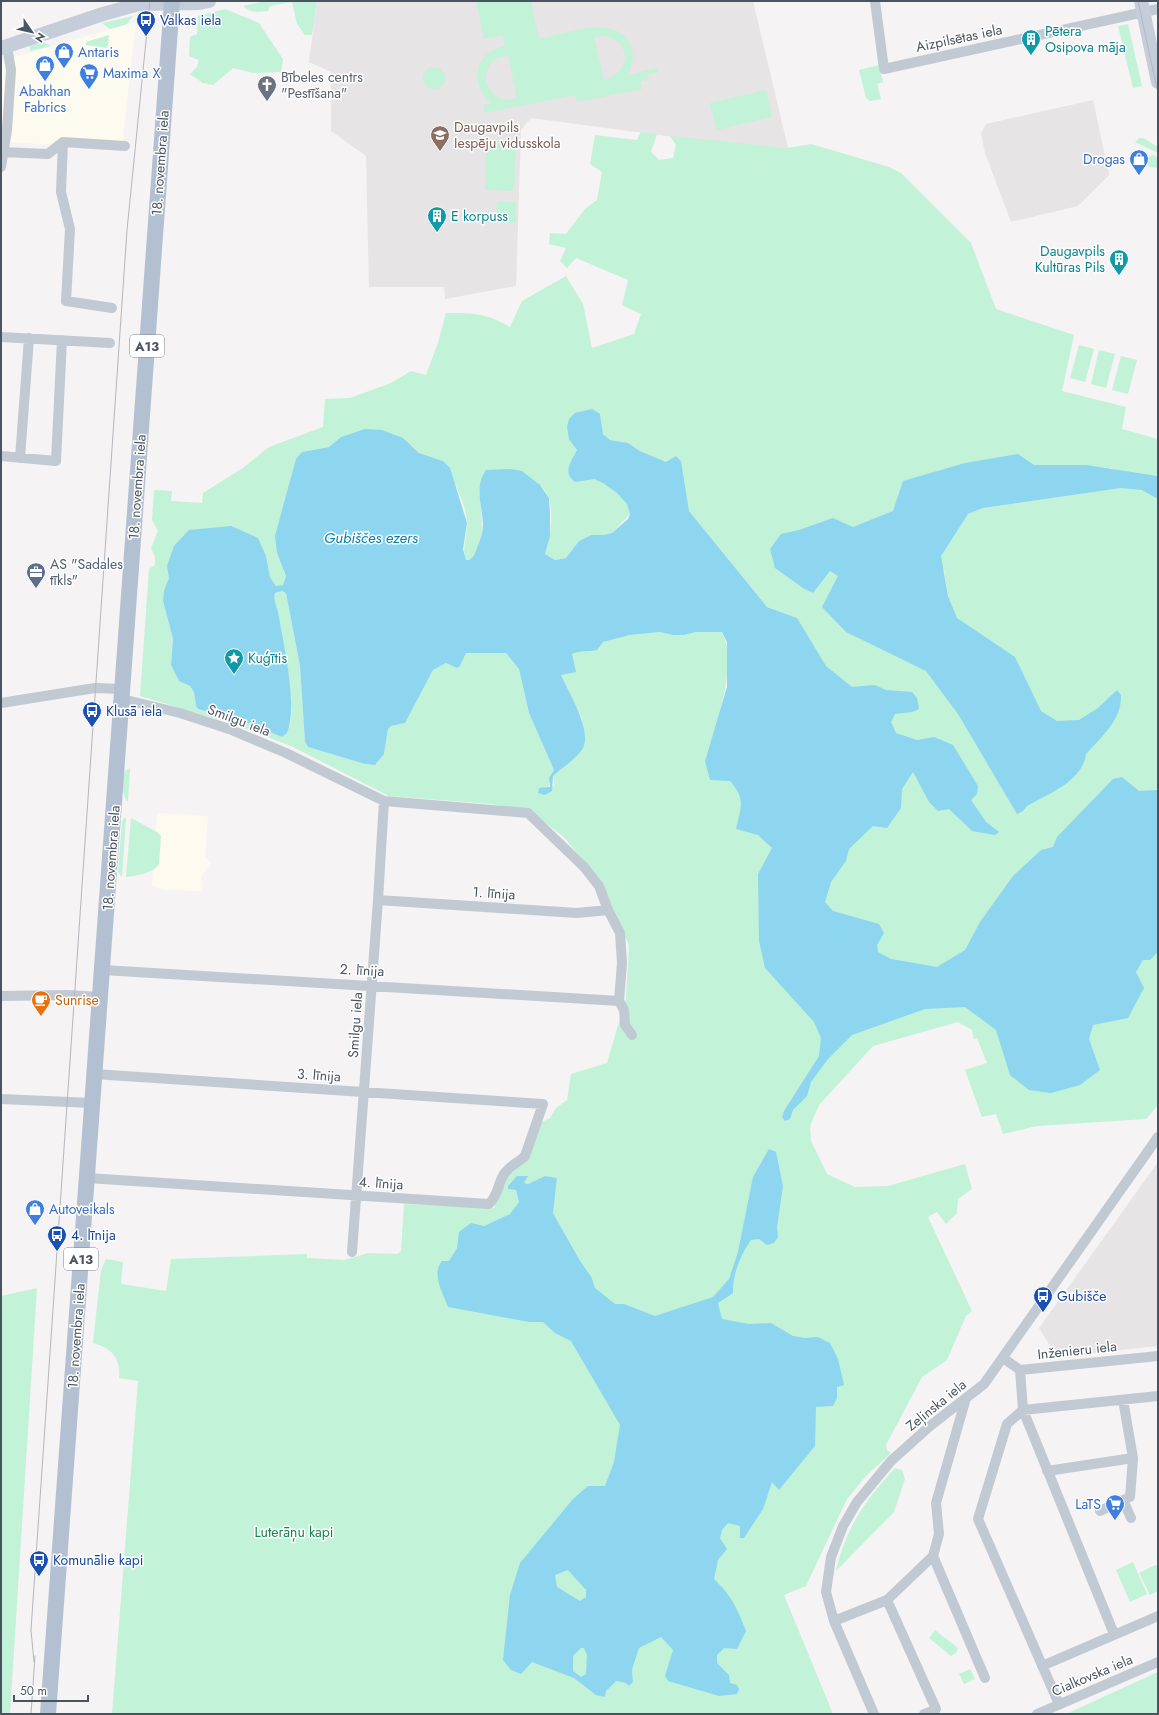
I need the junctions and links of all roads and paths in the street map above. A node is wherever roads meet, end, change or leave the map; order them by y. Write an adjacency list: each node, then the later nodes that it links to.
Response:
1 (209, 1): 3 (street)
2 (875, 1): 4 (street, Aizpilsētas iela)
3 (172, 2): 6 (street); 19 (main road, 18. novembra iela / A13)
4 (1142, 7): 5 (street, Aizpilsētas iela); 7 (street)
5 (1158, 9)
6 (4, 47): 10 (street)
7 (1158, 82)
8 (63, 142): 9 (street); 10 (street); 12 (street)
9 (125, 146)
10 (2, 152): 11 (street)
11 (1, 167)
12 (112, 308)
13 (1, 337): 14 (street)
14 (29, 338): 15 (street); 18 (street)
15 (62, 340): 16 (street); 18 (street)
16 (110, 343)
17 (1, 456): 18 (street)
18 (20, 458)
19 (122, 694): 20 (street); 21 (street, Smilgu iela); 24 (main road, 18. novembra iela / A13)
20 (1, 703)
21 (384, 801): 22 (street, Smilgu iela); 23 (street, Smilgu iela)
22 (378, 900): 23 (street, 1. līnija); 25 (street, Smilgu iela)
23 (608, 910): 28 (street)
24 (103, 970): 25 (street, 2. līnija); 27 (main road, 18. novembra iela / A13)
25 (372, 985): 28 (street, 2. līnija); 31 (street, Smilgu iela)
26 (1, 996): 27 (street)
27 (100, 997): 30 (main road, 18. novembra iela / A13)
28 (619, 1001): 29 (street)
29 (632, 1035)
30 (94, 1074): 31 (street, 3. līnija); 33 (main road, 18. novembra iela / A13)
31 (364, 1092): 36 (street, Smilgu iela); 37 (street, 3. līnija)
32 (1, 1099): 33 (street)
33 (92, 1103): 35 (main road, 18. novembra iela / A13)
34 (1158, 1137): 40 (street, Zeļinska iela)
35 (87, 1178): 36 (street, 4. līnija); 60 (main road, 18. novembra iela / A13)
36 (356, 1195): 37 (street, 4. līnija); 38 (street, Smilgu iela)
37 (481, 1204)
38 (352, 1252)
39 (1158, 1356): 41 (street, Inženieru iela)
40 (1003, 1358): 41 (street, Inženieru iela); 43 (street, Zeļinska iela)
41 (1020, 1370): 45 (street)
42 (1158, 1396): 44 (street)
43 (966, 1398): 51 (street); 54 (street, Zeļinska iela)
44 (1123, 1400): 45 (street); 46 (street)
45 (1023, 1410): 47 (street); 57 (street)
46 (1133, 1458): 47 (street); 48 (street)
47 (1047, 1471): 55 (street)
48 (1123, 1500): 49 (street); 50 (street)
49 (1100, 1511)
50 (1132, 1518)
51 (933, 1556): 52 (street); 58 (street)
52 (887, 1600): 54 (street); 62 (street)
53 (1158, 1616): 55 (street)
54 (834, 1621): 61 (street, Zeļinska iela)
55 (1114, 1634): 57 (street)
56 (1158, 1662): 59 (street, Cialkovska iela)
57 (1042, 1666): 59 (street)
58 (985, 1678)
59 (1059, 1704): 63 (street, Cialkovska iela)
60 (48, 1714)
61 (874, 1714)
62 (924, 1714)
63 (1036, 1714)

